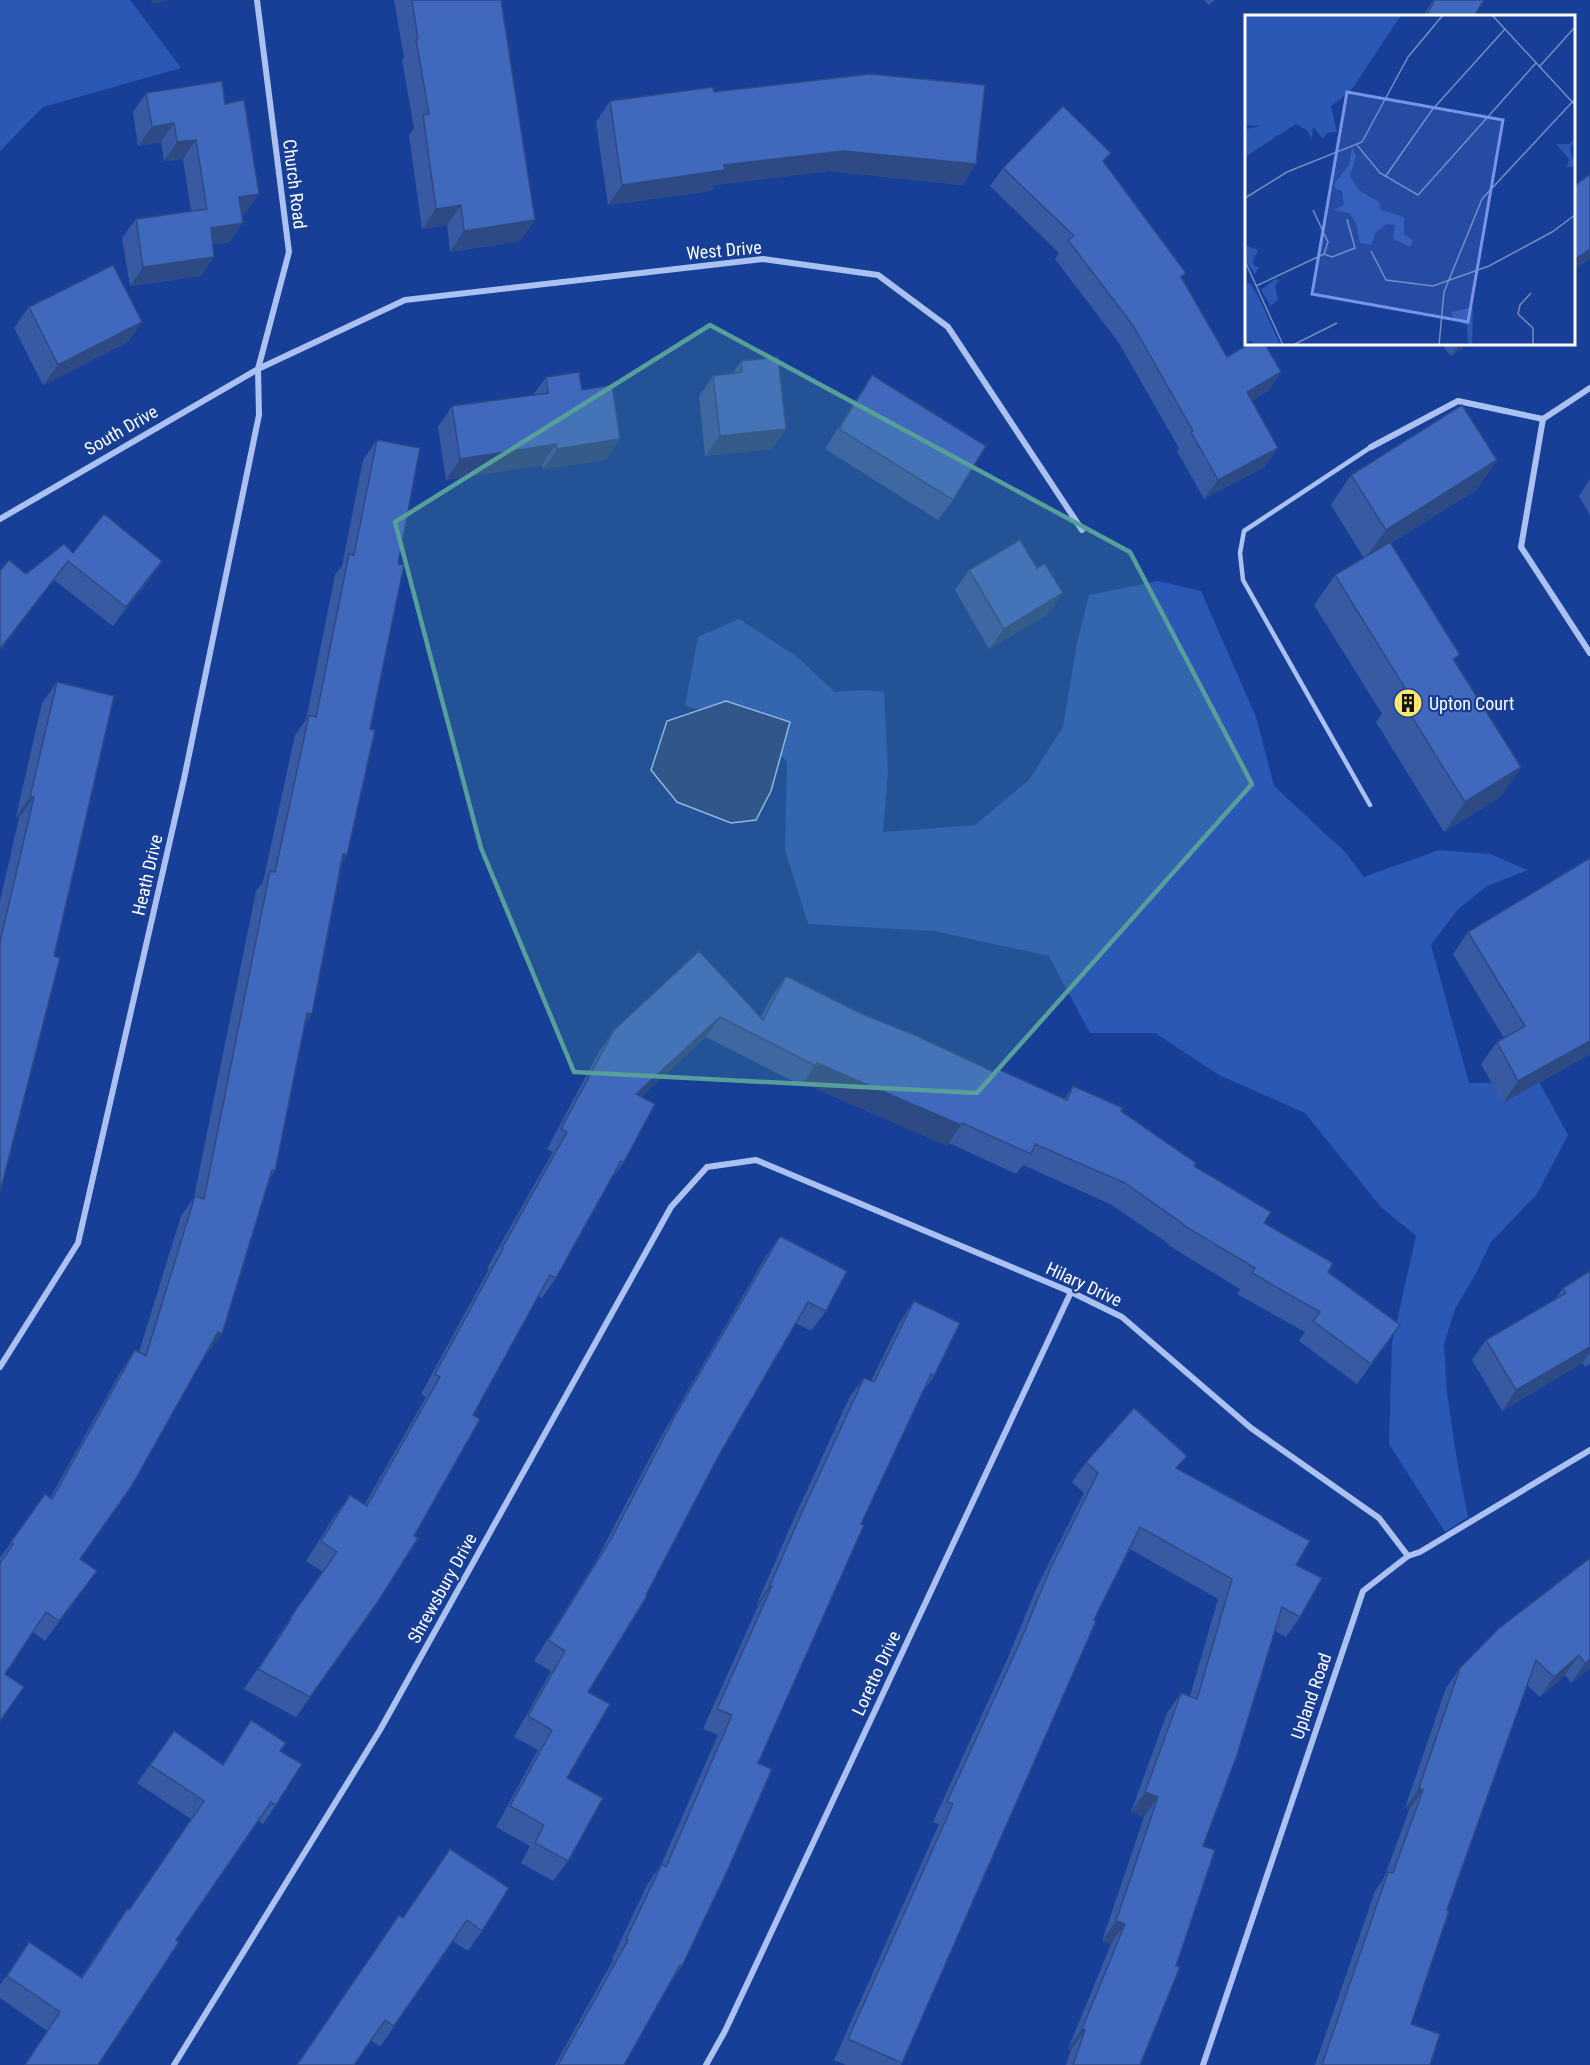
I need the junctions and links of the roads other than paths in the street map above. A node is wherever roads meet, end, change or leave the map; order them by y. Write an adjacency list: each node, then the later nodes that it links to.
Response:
1 (257, 0): 2 (street, Church Road)
2 (258, 369): 6 (street, South Drive); 7 (street, West Drive); 12 (street, Heath Drive)
3 (1590, 388): 4 (street)
4 (1543, 419): 5 (street); 8 (street)
5 (1371, 447): 9 (lane)
6 (0, 519)
7 (1082, 530)
8 (1590, 653)
9 (1370, 805)
10 (756, 1160): 11 (street, Hilary Drive); 15 (street, Shrewsbury Drive)
11 (1071, 1292): 14 (street, Hilary Drive); 16 (street, Loretto Drive)
12 (0, 1367)
13 (1590, 1450): 14 (street, Upland Road)
14 (1408, 1556): 17 (street, Upland Road)
15 (174, 2065)
16 (706, 2065)
17 (1203, 2065)

